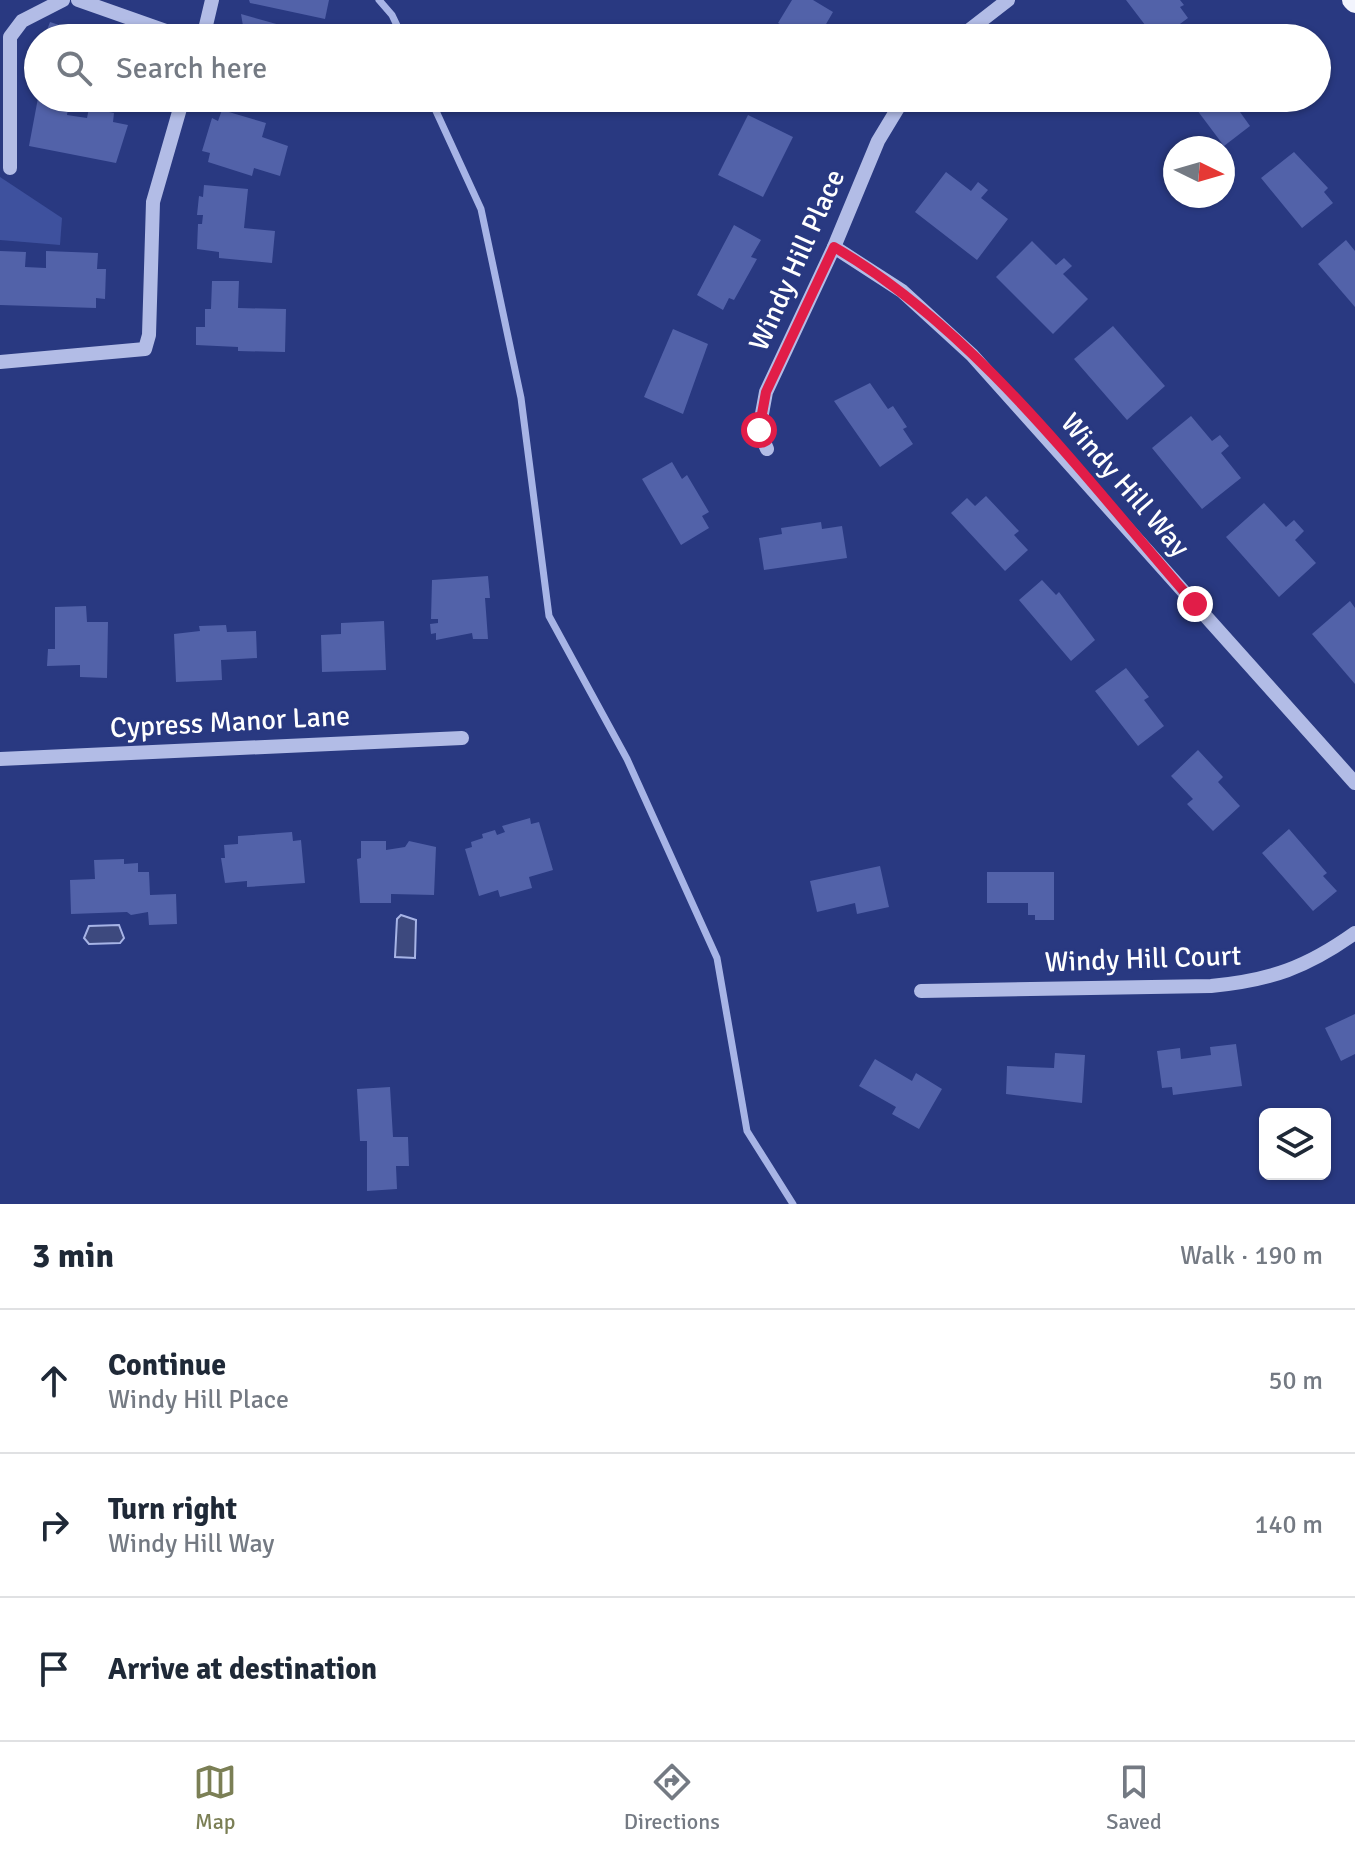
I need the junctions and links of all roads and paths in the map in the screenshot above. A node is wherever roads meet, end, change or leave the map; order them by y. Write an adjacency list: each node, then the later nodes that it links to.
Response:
1 (63, 0): 10 (street)
2 (78, 0): 5 (street)
3 (212, 0): 6 (street)
4 (1008, 0): 7 (street)
5 (146, 24)
6 (206, 24)
7 (977, 24)
8 (179, 112): 12 (street)
9 (896, 112): 11 (street, Windy Hill Place)
10 (10, 168)
11 (834, 247): 13 (street, Windy Hill Place); 16 (street, Windy Hill Way)
12 (0, 362)
13 (767, 449)
14 (462, 738): 15 (street, Cypress Manor Lane)
15 (0, 759)
16 (1355, 783)
17 (1355, 933): 18 (street, Windy Hill Court)
18 (921, 991)

